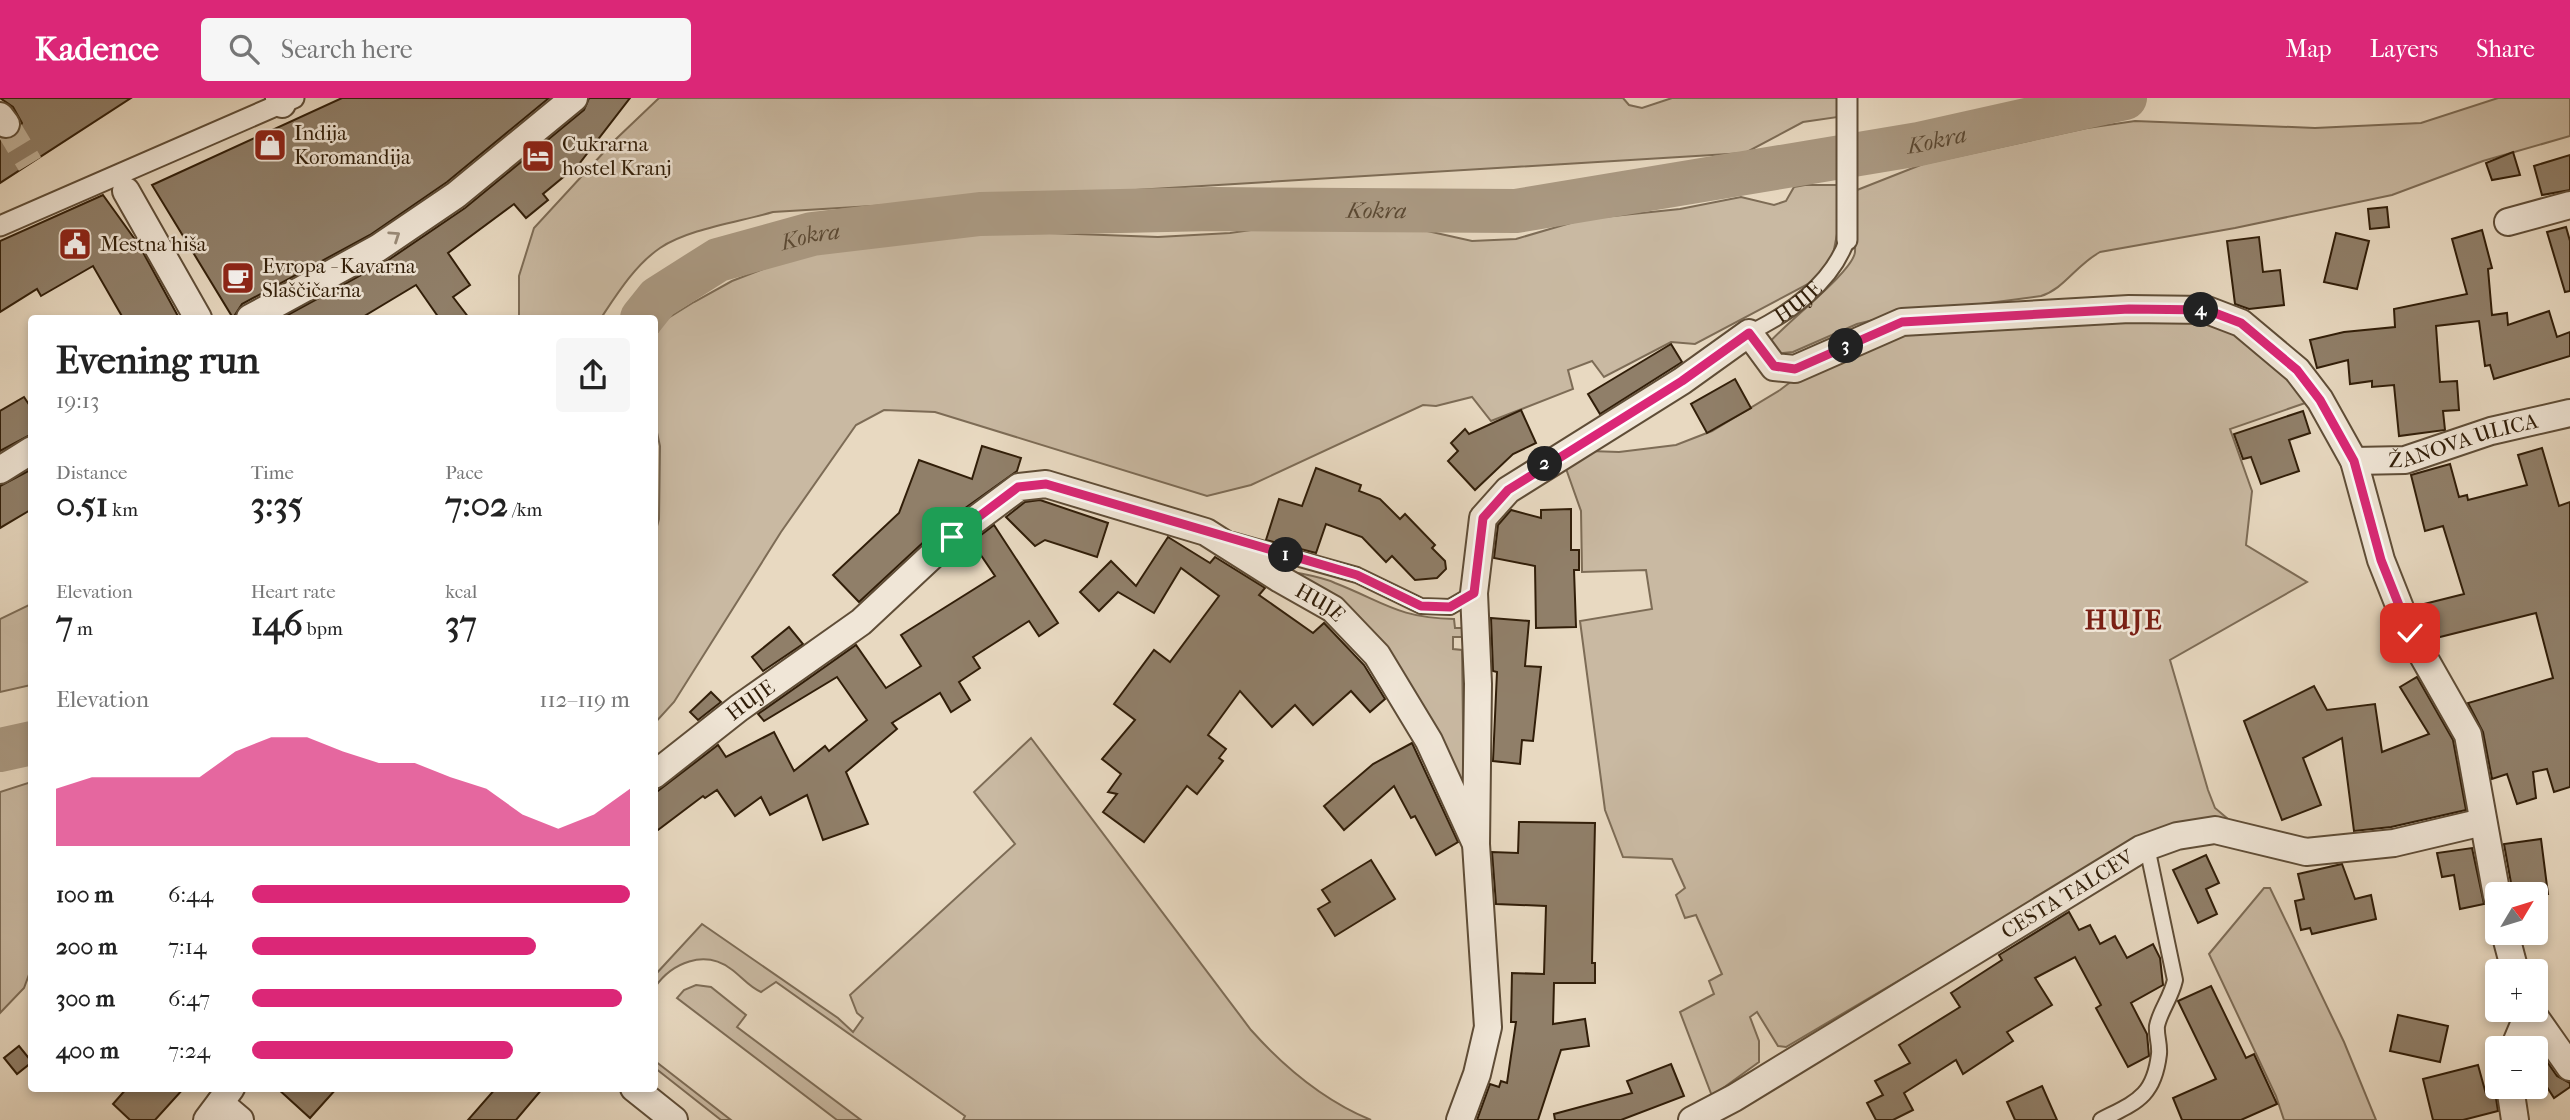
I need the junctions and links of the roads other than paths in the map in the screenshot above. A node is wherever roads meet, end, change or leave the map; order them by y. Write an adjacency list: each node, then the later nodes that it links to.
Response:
1 (574, 98): 10 (street, one-way to 1)
2 (1847, 98): 8 (street)
3 (285, 100): 4 (street)
4 (123, 184): 7 (street); 9 (street)
5 (2570, 205): 6 (street)
6 (2508, 222)
7 (0, 226)
8 (1847, 240): 11 (lane, HUJE)
9 (196, 315)
10 (255, 315)
11 (1749, 333): 14 (street); 17 (street, HUJE)
12 (2570, 413): 14 (street, ŽANOVA ULICA)
13 (28, 452): 15 (street)
14 (2354, 461): 19 (street)
15 (0, 470)
16 (1206, 532): 17 (lane); 18 (street, HUJE); 20 (street, HUJE)
17 (1474, 593): 20 (street, HUJE)
18 (658, 772)
19 (2483, 822): 21 (street, CESTA TALCEV); 22 (street)
20 (1476, 844): 30 (street, HUJE)
21 (2147, 847): 31 (street, CESTA TALCEV); 32 (lane)
22 (2495, 882)
23 (2538, 1022): 24 (street)
24 (2570, 1067)
25 (639, 1092): 29 (street)
26 (2512, 1099): 33 (street)
27 (219, 1104): 28 (street)
28 (240, 1120)
29 (674, 1120)
30 (1460, 1120)
31 (1692, 1120)
32 (2101, 1120)
33 (2515, 1120)

